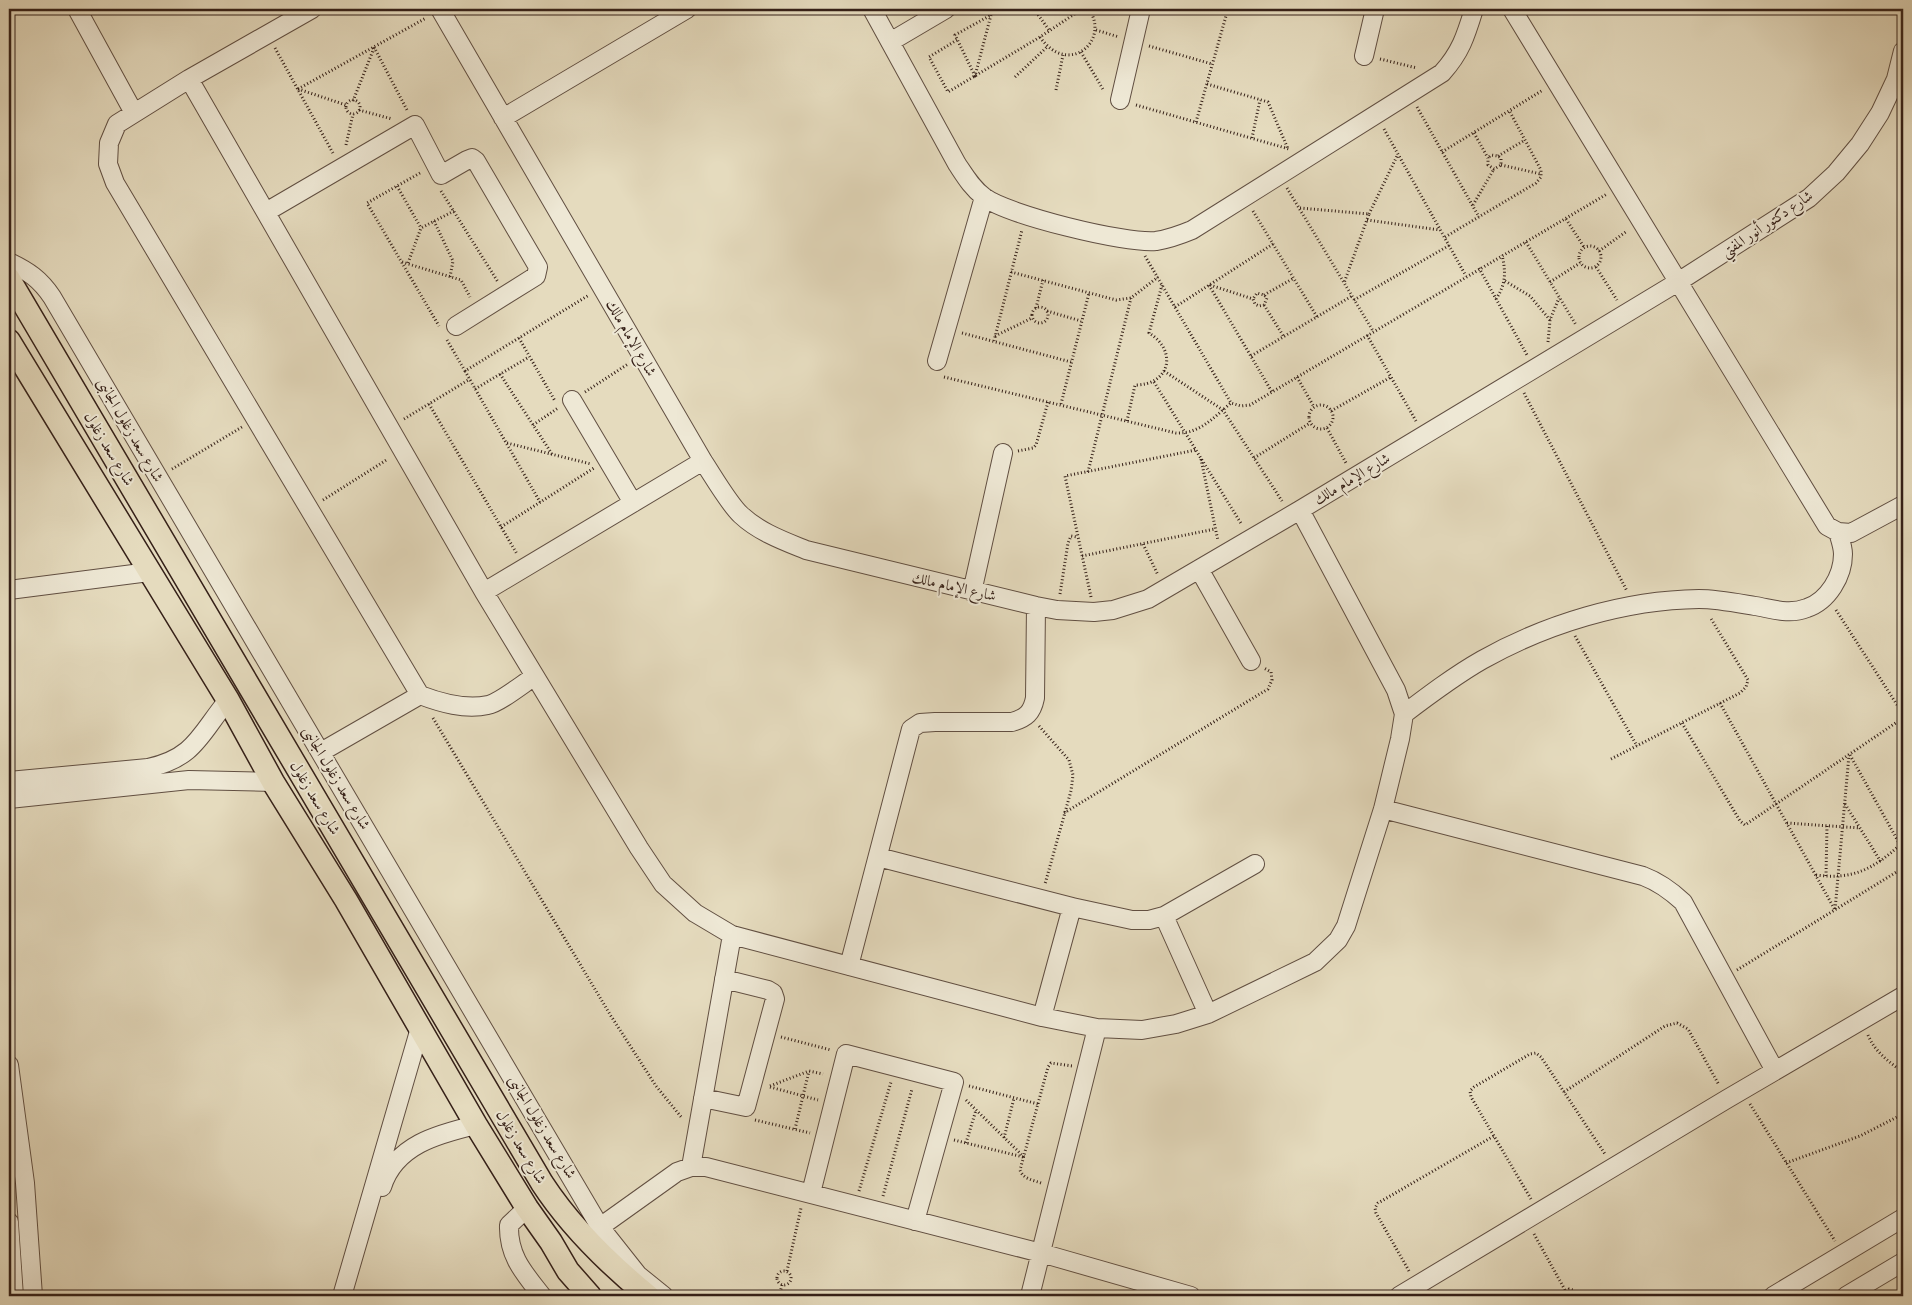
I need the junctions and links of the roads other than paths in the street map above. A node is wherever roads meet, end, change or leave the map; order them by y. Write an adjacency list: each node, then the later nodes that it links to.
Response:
1 (77, 9): 16 (street)
2 (312, 9): 14 (street)
3 (440, 9): 17 (street, شارع الإمام مالك)
4 (687, 9): 17 (street)
5 (872, 9): 11 (street)
6 (946, 9): 11 (street)
7 (1141, 9): 15 (street)
8 (1375, 9): 13 (street)
9 (1474, 9): 18 (street)
10 (1512, 9): 22 (street)
11 (890, 42): 18 (street)
12 (1903, 51): 22 (street, شارع دكتور أنور المفتي)
13 (1364, 56)
14 (189, 79): 16 (street); 19 (street)
15 (1120, 100)
16 (134, 112): 41 (street)
17 (503, 118): 28 (street, شارع الإمام مالك)
18 (984, 197): 25 (street)
19 (266, 212): 23 (street); 36 (street)
20 (9, 262): 44 (street, شارع سعد زغلول الجانبى)
21 (9, 279): 51 (main road, شارع سعد زغلول)
22 (1678, 282): 31 (street, شارع الإمام مالك); 32 (street)
23 (456, 326)
24 (9, 341): 34 (main road, شارع سعد زغلول)
25 (937, 361)
26 (566, 404): 29 (street)
27 (1003, 454): 37 (street)
28 (703, 461): 29 (street); 37 (street, شارع الإمام مالك)
29 (633, 503): 36 (street)
30 (1903, 505): 32 (street)
31 (1296, 512): 33 (street, شارع الإمام مالك); 43 (street)
32 (1838, 532): 43 (street)
33 (1199, 569): 38 (street, شارع الإمام مالك); 39 (street)
34 (149, 572): 35 (street); 42 (main road, شارع سعد زغلول)
35 (9, 590)
36 (484, 592): 40 (street)
37 (972, 592): 38 (street, شارع الإمام مالك)
38 (1036, 606): 49 (street)
39 (1250, 660)
40 (535, 676): 41 (street); 55 (street)
41 (420, 695): 44 (street)
42 (228, 700): 45 (street); 46 (main road, شارع سعد زغلول)
43 (1404, 714): 48 (street)
44 (321, 752): 73 (street, شارع سعد زغلول الجانبى)
45 (9, 781)
46 (273, 782): 47 (street); 52 (main road, شارع سعد زغلول)
47 (9, 799)
48 (1383, 809): 59 (street); 64 (street)
49 (878, 857): 53 (street); 56 (street)
50 (1255, 864): 54 (street)
51 (368, 887): 52 (main road); 82 (main road, شارع سعد زغلول)
52 (346, 900): 61 (main road, شارع سعد زغلول)
53 (1072, 907): 54 (street); 60 (street)
54 (1164, 916): 59 (street)
55 (732, 935): 56 (street); 57 (street)
56 (850, 966): 60 (street)
57 (724, 979): 65 (street); 65 (street)
58 (1903, 996): 64 (street)
59 (1208, 1014): 62 (street)
60 (1042, 1017): 62 (street)
61 (420, 1028): 66 (main road, شارع سعد زغلول); 78 (street)
62 (1097, 1028): 74 (street)
63 (9, 1065): 77 (street)
64 (1775, 1071): 86 (street)
65 (703, 1098): 67 (street)
66 (476, 1125): 69 (main road, شارع سعد زغلول); 79 (street)
67 (691, 1167): 68 (street); 73 (street)
68 (808, 1193): 71 (street); 71 (street)
69 (527, 1208): 80 (street); 81 (main road, شارع سعد زغلول)
70 (1903, 1218): 87 (street)
71 (915, 1221): 74 (street)
72 (9, 1222): 76 (street)
73 (600, 1226): 83 (street, شارع سعد زغلول الجانبى)
74 (1041, 1252): 84 (street); 85 (street)
75 (1903, 1262): 88 (street)
76 (14, 1296)
77 (33, 1296)
78 (342, 1296)
79 (352, 1296)
80 (542, 1296)
81 (590, 1296)
82 (648, 1296)
83 (664, 1296)
84 (1030, 1296)
85 (1191, 1296)
86 (1399, 1296)
87 (1773, 1296)
88 (1846, 1296)

